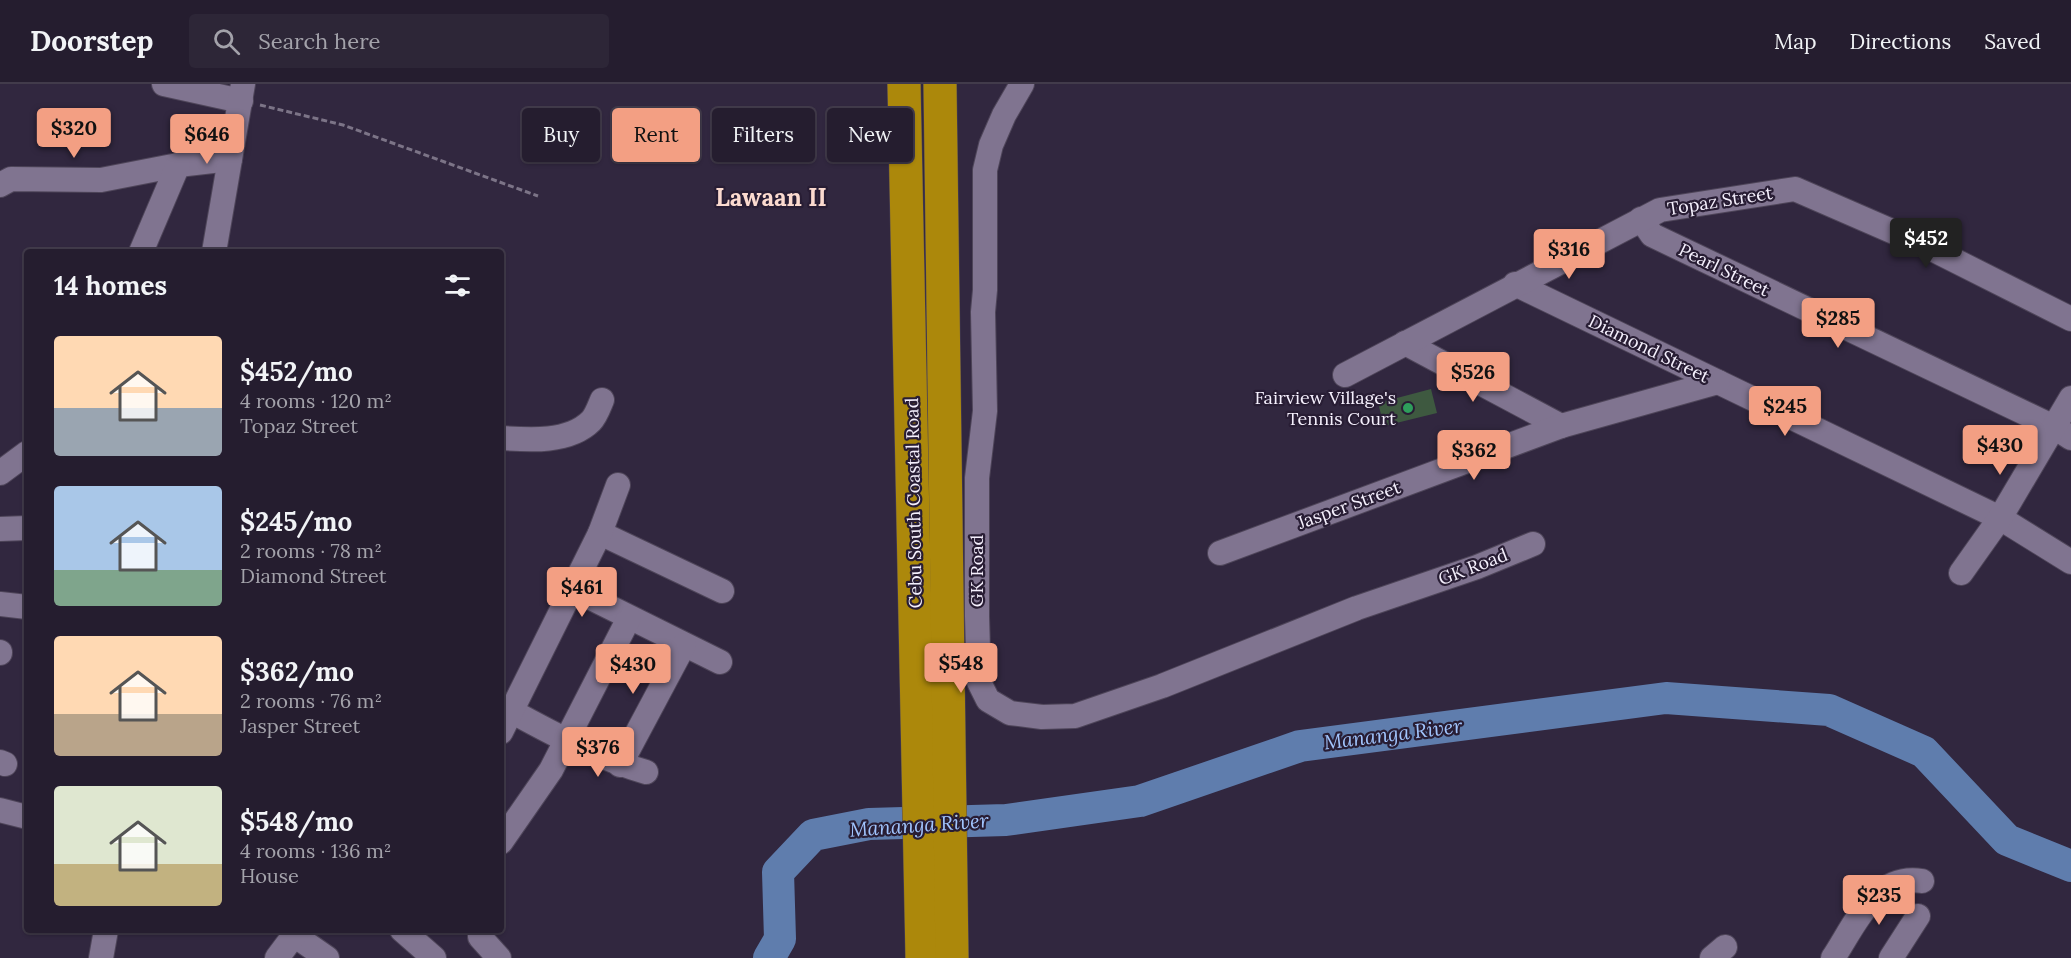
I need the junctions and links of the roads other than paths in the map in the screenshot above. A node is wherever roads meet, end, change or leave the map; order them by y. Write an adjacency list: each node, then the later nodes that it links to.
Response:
1 (164, 84): 5 (street)
2 (904, 84): 24 (highway, Cebu South Coastal Road)
3 (940, 84): 24 (highway, Cebu South Coastal Road)
4 (1022, 84): 30 (street, GK Road)
5 (242, 92): 6 (street)
6 (230, 159): 7 (street); 11 (street)
7 (178, 165): 8 (street); 10 (street)
8 (0, 185)
9 (1641, 219): 12 (street, Topaz Street); 13 (street, Topaz Street); 20 (street, Pearl Street)
10 (142, 249)
11 (215, 249)
12 (1515, 284): 14 (street, Topaz Street); 16 (street, Diamond Street)
13 (2071, 319)
14 (1405, 343): 15 (street, Topaz Street); 19 (street)
15 (1345, 375)
16 (1718, 382): 19 (street, Jasper Street); 26 (street, Diamond Street)
17 (2071, 398): 20 (street)
18 (602, 400): 21 (street)
19 (1561, 426): 31 (street, Jasper Street)
20 (2063, 433): 26 (street)
21 (504, 438)
22 (24, 455): 23 (street)
23 (0, 473)
24 (928, 474): 59 (highway, Cebu South Coastal Road); 60 (highway, Cebu South Coastal Road)
25 (618, 485): 29 (street)
26 (2000, 518): 32 (street, Diamond Street); 33 (street)
27 (24, 528): 28 (street)
28 (0, 529)
29 (600, 533): 34 (street); 35 (street)
30 (1533, 543)
31 (1220, 553)
32 (2071, 562)
33 (1961, 573)
34 (573, 589): 38 (street); 41 (street)
35 (722, 591)
36 (0, 604): 37 (street)
37 (24, 607)
38 (630, 618): 39 (street); 42 (street)
39 (684, 645): 40 (street); 43 (street)
40 (720, 662)
41 (506, 722): 42 (street)
42 (566, 741): 43 (street); 47 (street)
43 (620, 765): 44 (street)
44 (646, 772)
45 (0, 810): 46 (street)
46 (24, 816)
47 (504, 838)
48 (1922, 881): 61 (street)
49 (1918, 915): 62 (street)
50 (105, 933): 54 (street)
51 (296, 933): 55 (street); 56 (street)
52 (405, 933): 57 (street)
53 (480, 933): 58 (street)
54 (101, 958)
55 (277, 958)
56 (327, 958)
57 (434, 958)
58 (499, 958)
59 (922, 958)
60 (952, 958)
61 (1833, 958)
62 (1891, 958)

